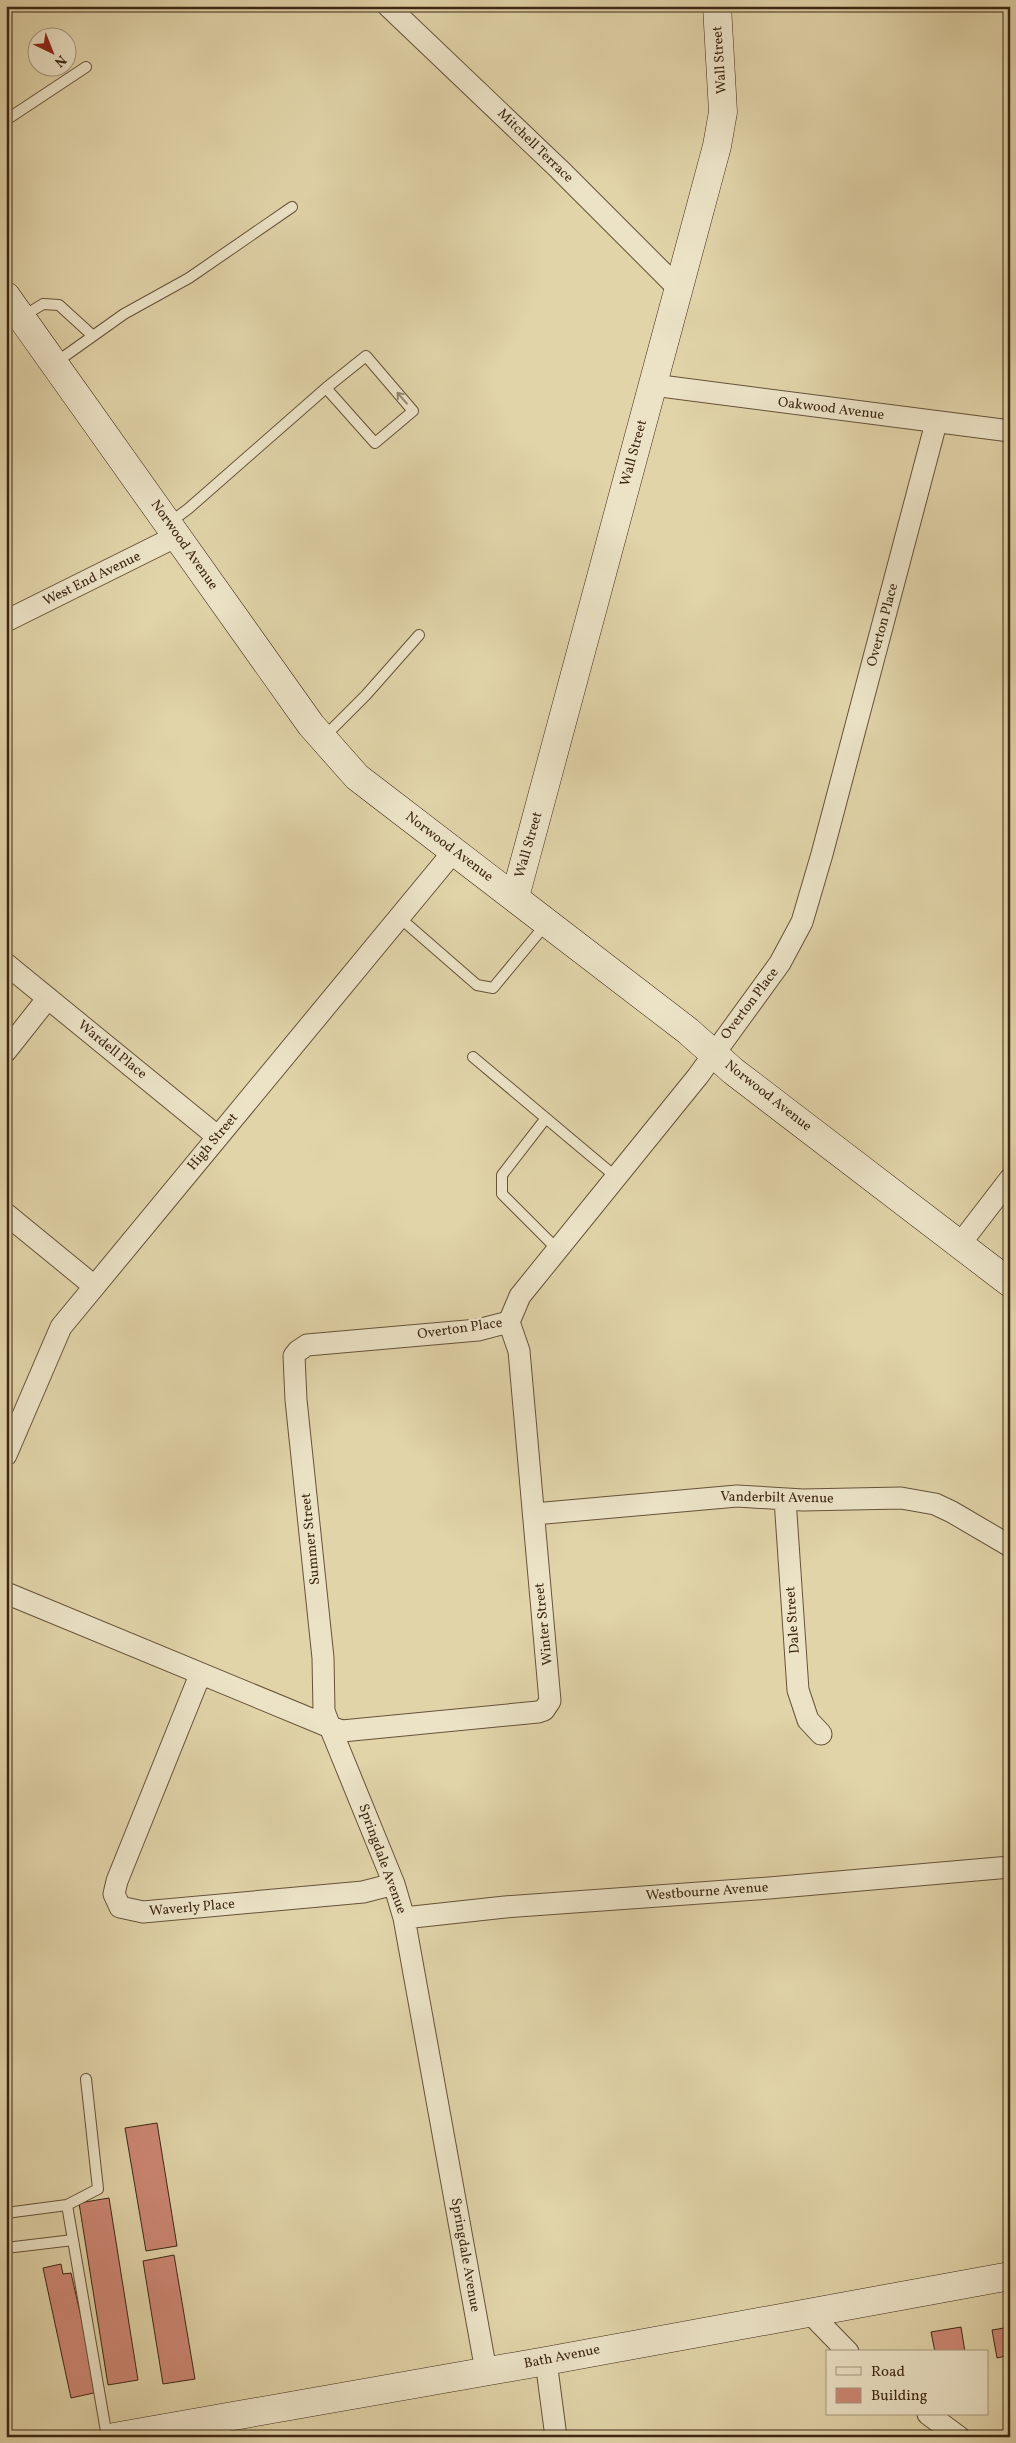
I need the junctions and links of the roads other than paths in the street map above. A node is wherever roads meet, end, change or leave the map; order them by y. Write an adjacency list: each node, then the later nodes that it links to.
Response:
1 (388, 6): 6 (street, Mitchell Terrace)
2 (717, 6): 6 (street, Wall Street)
3 (86, 67): 4 (lane)
4 (6, 120)
5 (292, 207): 8 (lane)
6 (678, 288): 10 (street, Wall Street)
7 (14, 307): 8 (lane); 9 (street, Norwood Avenue)
8 (93, 336): 9 (lane)
9 (54, 363): 14 (street, Norwood Avenue)
10 (653, 385): 12 (street, Oakwood Avenue); 19 (street, Wall Street)
11 (326, 388): 11 (lane, one-way to 11); 14 (lane)
12 (936, 423): 13 (street, Oakwood Avenue); 25 (street, Overton Place)
13 (1010, 431)
14 (173, 530): 15 (street, West End Avenue); 17 (street, Norwood Avenue)
15 (6, 621)
16 (419, 635): 17 (lane)
17 (322, 739): 18 (street, Norwood Avenue)
18 (454, 851): 19 (street, Norwood Avenue); 20 (street, High Street)
19 (515, 897): 21 (street, Norwood Avenue)
20 (400, 918): 21 (lane); 28 (street, High Street)
21 (547, 922): 25 (street, Norwood Avenue)
22 (6, 964): 23 (street, Wardell Place)
23 (48, 998): 24 (street); 28 (street, Wardell Place)
24 (6, 1051)
25 (713, 1054): 29 (street, Overton Place); 32 (street, Norwood Avenue)
26 (472, 1057): 27 (lane)
27 (546, 1118): 29 (lane); 33 (lane)
28 (218, 1137): 35 (street, High Street)
29 (616, 1177): 33 (street, Overton Place)
30 (1010, 1179): 32 (street)
31 (6, 1214): 35 (street)
32 (960, 1244): 34 (street, Norwood Avenue)
33 (558, 1250): 36 (street, Overton Place)
34 (1010, 1283)
35 (94, 1286): 38 (street, High Street)
36 (509, 1322): 37 (street, Overton Place); 40 (street, Winter Street)
37 (298, 1350): 44 (street, Summer Street)
38 (6, 1455)
39 (785, 1499): 40 (street, Vanderbilt Avenue); 41 (street, Vanderbilt Avenue); 45 (street, Dale Street)
40 (534, 1514): 44 (street, Winter Street)
41 (1010, 1546)
42 (6, 1593): 43 (street)
43 (200, 1674): 44 (street); 47 (street, Waverly Place)
44 (330, 1727): 47 (street, Springdale Avenue)
45 (821, 1734)
46 (1010, 1867): 48 (street, Westbourne Avenue)
47 (394, 1884): 48 (street, Springdale Avenue)
48 (404, 1918): 58 (street, Springdale Avenue)
49 (86, 2080): 50 (lane)
50 (67, 2205): 51 (lane); 52 (lane)
51 (6, 2213)
52 (73, 2240): 53 (lane); 61 (lane)
53 (6, 2248)
54 (1010, 2276): 55 (street, Bath Avenue)
55 (810, 2313): 56 (street); 57 (street, Bath Avenue)
56 (846, 2350)
57 (546, 2361): 58 (street, Bath Avenue); 63 (street)
58 (486, 2371): 60 (street, Bath Avenue)
59 (931, 2416): 64 (street)
60 (216, 2428): 62 (street, Bath Avenue)
61 (106, 2437)
62 (114, 2437)
63 (556, 2437)
64 (960, 2437)

